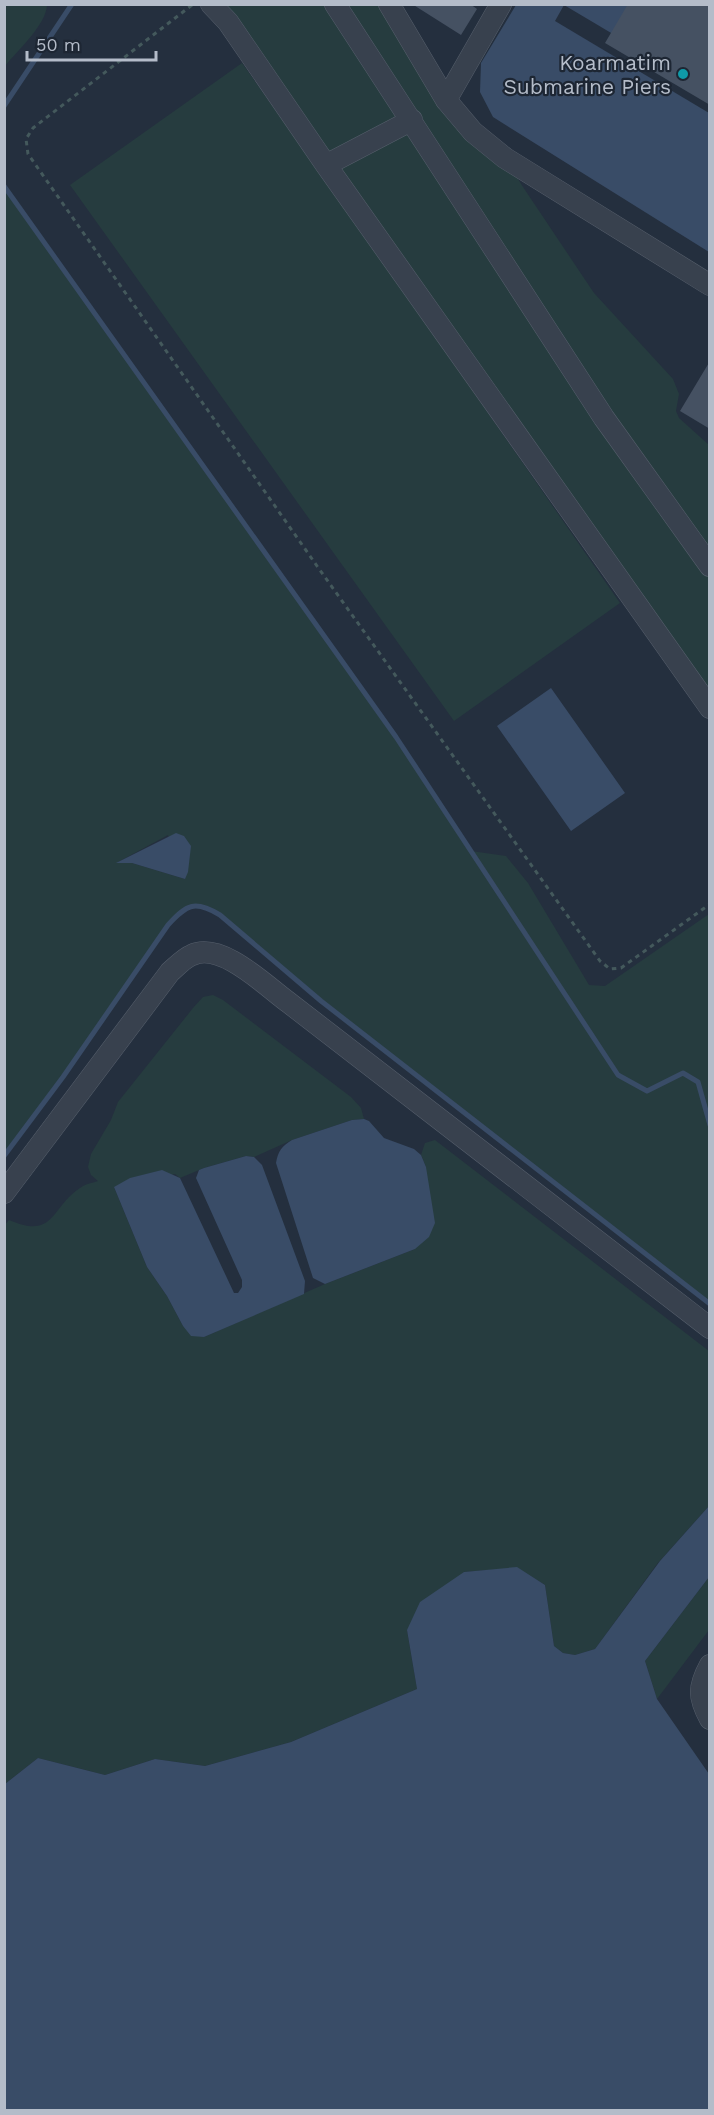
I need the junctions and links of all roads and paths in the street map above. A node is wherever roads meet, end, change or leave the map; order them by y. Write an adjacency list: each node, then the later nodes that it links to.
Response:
1 (193, 4): 12 (path)
2 (211, 4): 8 (lane)
3 (335, 4): 7 (lane)
4 (389, 4): 6 (lane)
5 (501, 4): 6 (lane)
6 (446, 100): 9 (lane)
7 (411, 120): 8 (lane); 10 (lane)
8 (326, 165): 11 (lane)
9 (710, 285)
10 (710, 566)
11 (710, 708)
12 (710, 904)
13 (4, 1193): 14 (lane)
14 (710, 1328)
15 (710, 1665): 16 (lane)
16 (710, 1719)

